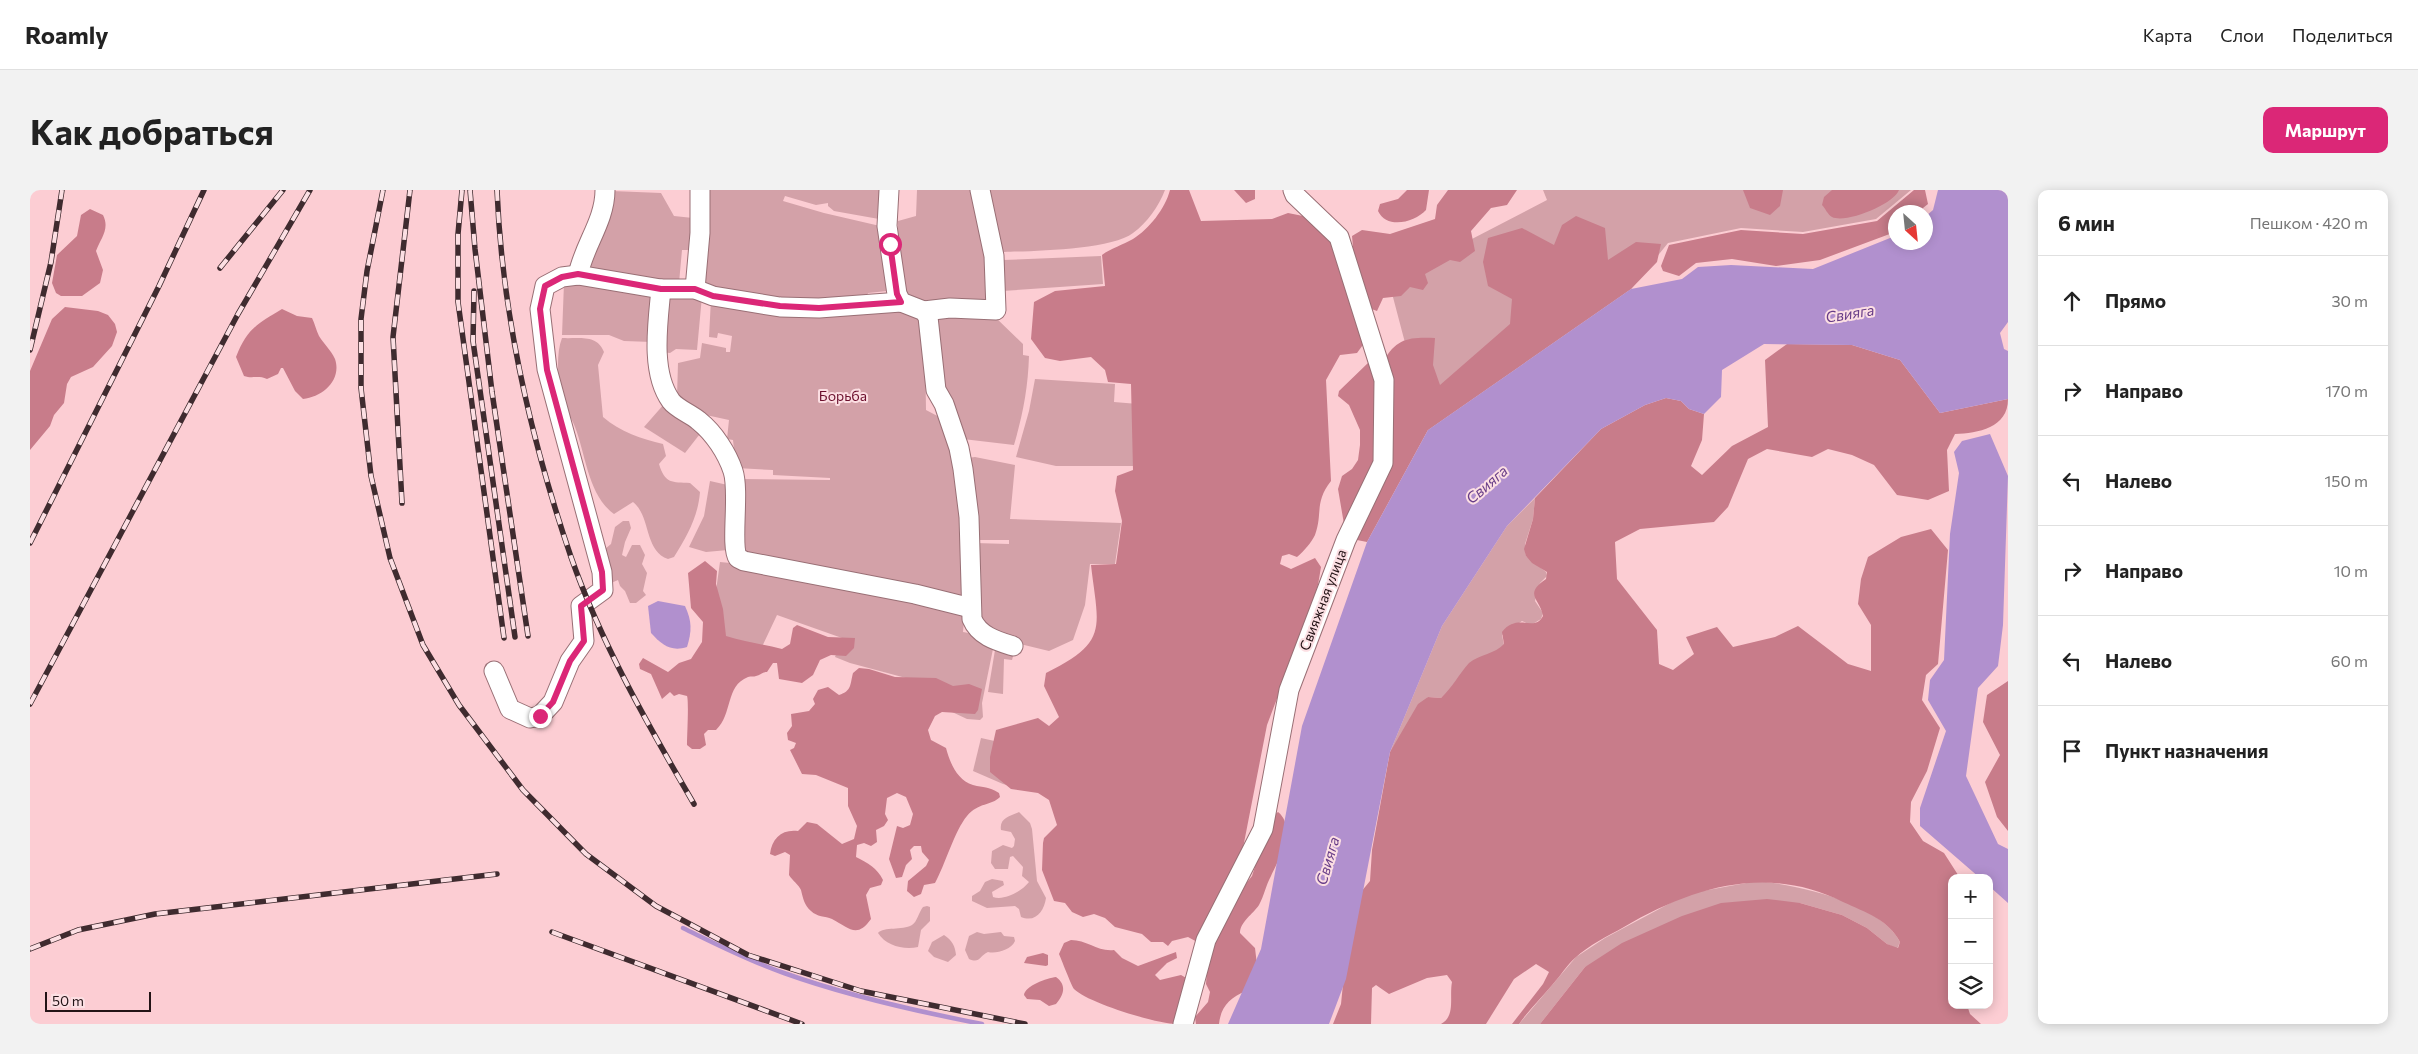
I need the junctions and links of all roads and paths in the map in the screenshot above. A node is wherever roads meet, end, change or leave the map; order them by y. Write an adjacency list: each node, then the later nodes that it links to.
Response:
1 (605, 190): 6 (street)
2 (700, 190): 8 (street)
3 (889, 190): 9 (street)
4 (980, 190): 10 (street)
5 (1293, 190): 14 (street, Свияжная улица)
6 (578, 274): 7 (street); 13 (street)
7 (661, 289): 8 (street); 11 (street)
8 (695, 289): 9 (street)
9 (901, 302): 10 (street)
10 (924, 311): 11 (street)
11 (971, 608): 12 (street)
12 (1013, 646)
13 (494, 671)
14 (1183, 1024)

